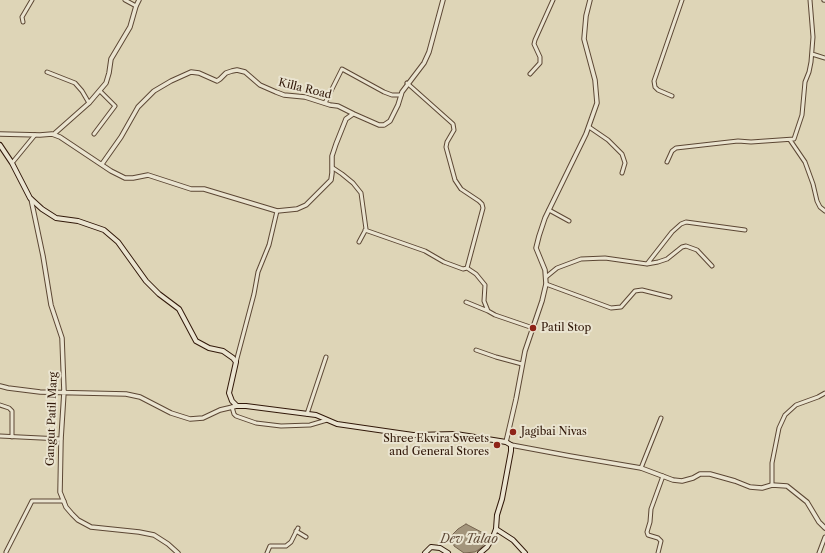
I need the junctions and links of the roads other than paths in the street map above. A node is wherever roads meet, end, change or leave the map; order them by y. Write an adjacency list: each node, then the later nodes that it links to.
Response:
1 (32, 0): 10 (street)
2 (125, 0): 9 (street)
3 (140, 0): 9 (street)
4 (443, 0): 15 (street)
5 (553, 0): 14 (street)
6 (590, 0): 22 (street)
7 (682, 0): 18 (street)
8 (810, 0): 11 (street)
9 (136, 6): 16 (street)
10 (23, 22)
11 (812, 54): 12 (street); 27 (street)
12 (825, 58)
13 (47, 72): 19 (street)
14 (530, 74)
15 (407, 83): 17 (street); 44 (street)
16 (100, 91): 19 (street); 25 (street)
17 (401, 95): 20 (street); 21 (street, Killa Road)
18 (672, 96)
19 (89, 103): 24 (street)
20 (325, 104): 21 (street, Killa Road); 31 (street, Killa Road)
21 (353, 114): 32 (street)
22 (589, 127): 33 (street); 35 (street)
23 (0, 134): 26 (street)
24 (54, 134): 26 (street); 31 (street)
25 (94, 134)
26 (35, 135): 30 (street)
27 (790, 140): 29 (street); 37 (street)
28 (0, 145): 30 (main road, Gangut Patil Marg)
29 (667, 162)
30 (12, 163): 34 (main road, Gangut Patil Marg)
31 (102, 164): 36 (street)
32 (332, 168): 36 (street); 39 (street)
33 (622, 174)
34 (30, 198): 53 (main road); 56 (street, Gangut Patil Marg)
35 (549, 210): 38 (street); 45 (street)
36 (277, 211): 53 (street)
37 (825, 211)
38 (569, 222)
39 (365, 230): 41 (street); 44 (street)
40 (745, 230): 42 (street)
41 (360, 242)
42 (647, 264): 43 (street); 45 (street)
43 (712, 266)
44 (467, 268): 49 (street)
45 (546, 277): 46 (street)
46 (546, 284): 47 (street); 50 (street)
47 (670, 297)
48 (466, 302): 49 (street)
49 (488, 311): 50 (street)
50 (532, 328): 54 (street)
51 (476, 350): 54 (street)
52 (326, 358): 60 (street)
53 (236, 362): 59 (main road)
54 (522, 364): 66 (street)
55 (0, 386): 56 (street)
56 (64, 392): 59 (street); 65 (street, Gangut Patil Marg)
57 (825, 393): 70 (street)
58 (0, 405): 64 (street)
59 (235, 407): 60 (main road); 62 (street)
60 (307, 414): 62 (main road)
61 (661, 418): 68 (street)
62 (327, 420): 66 (main road)
63 (0, 436): 64 (street)
64 (12, 437): 65 (street)
65 (61, 439): 71 (street, Gangut Patil Marg)
66 (506, 442): 67 (main road)
67 (511, 445): 68 (street); 74 (main road)
68 (641, 468): 69 (street)
69 (663, 476): 70 (street); 85 (street)
70 (772, 485): 73 (street)
71 (64, 501): 78 (street); 79 (street, Gangut Patil Marg)
72 (298, 528): 75 (street)
73 (825, 528)
74 (496, 529): 83 (main road); 84 (main road)
75 (296, 531): 76 (street); 80 (street)
76 (306, 537)
77 (825, 537): 86 (street)
78 (6, 552)
79 (178, 553)
80 (267, 553)
81 (425, 553): 82 (main road)
82 (448, 553)
83 (480, 553)
84 (525, 553)
85 (658, 553)
86 (819, 553)

